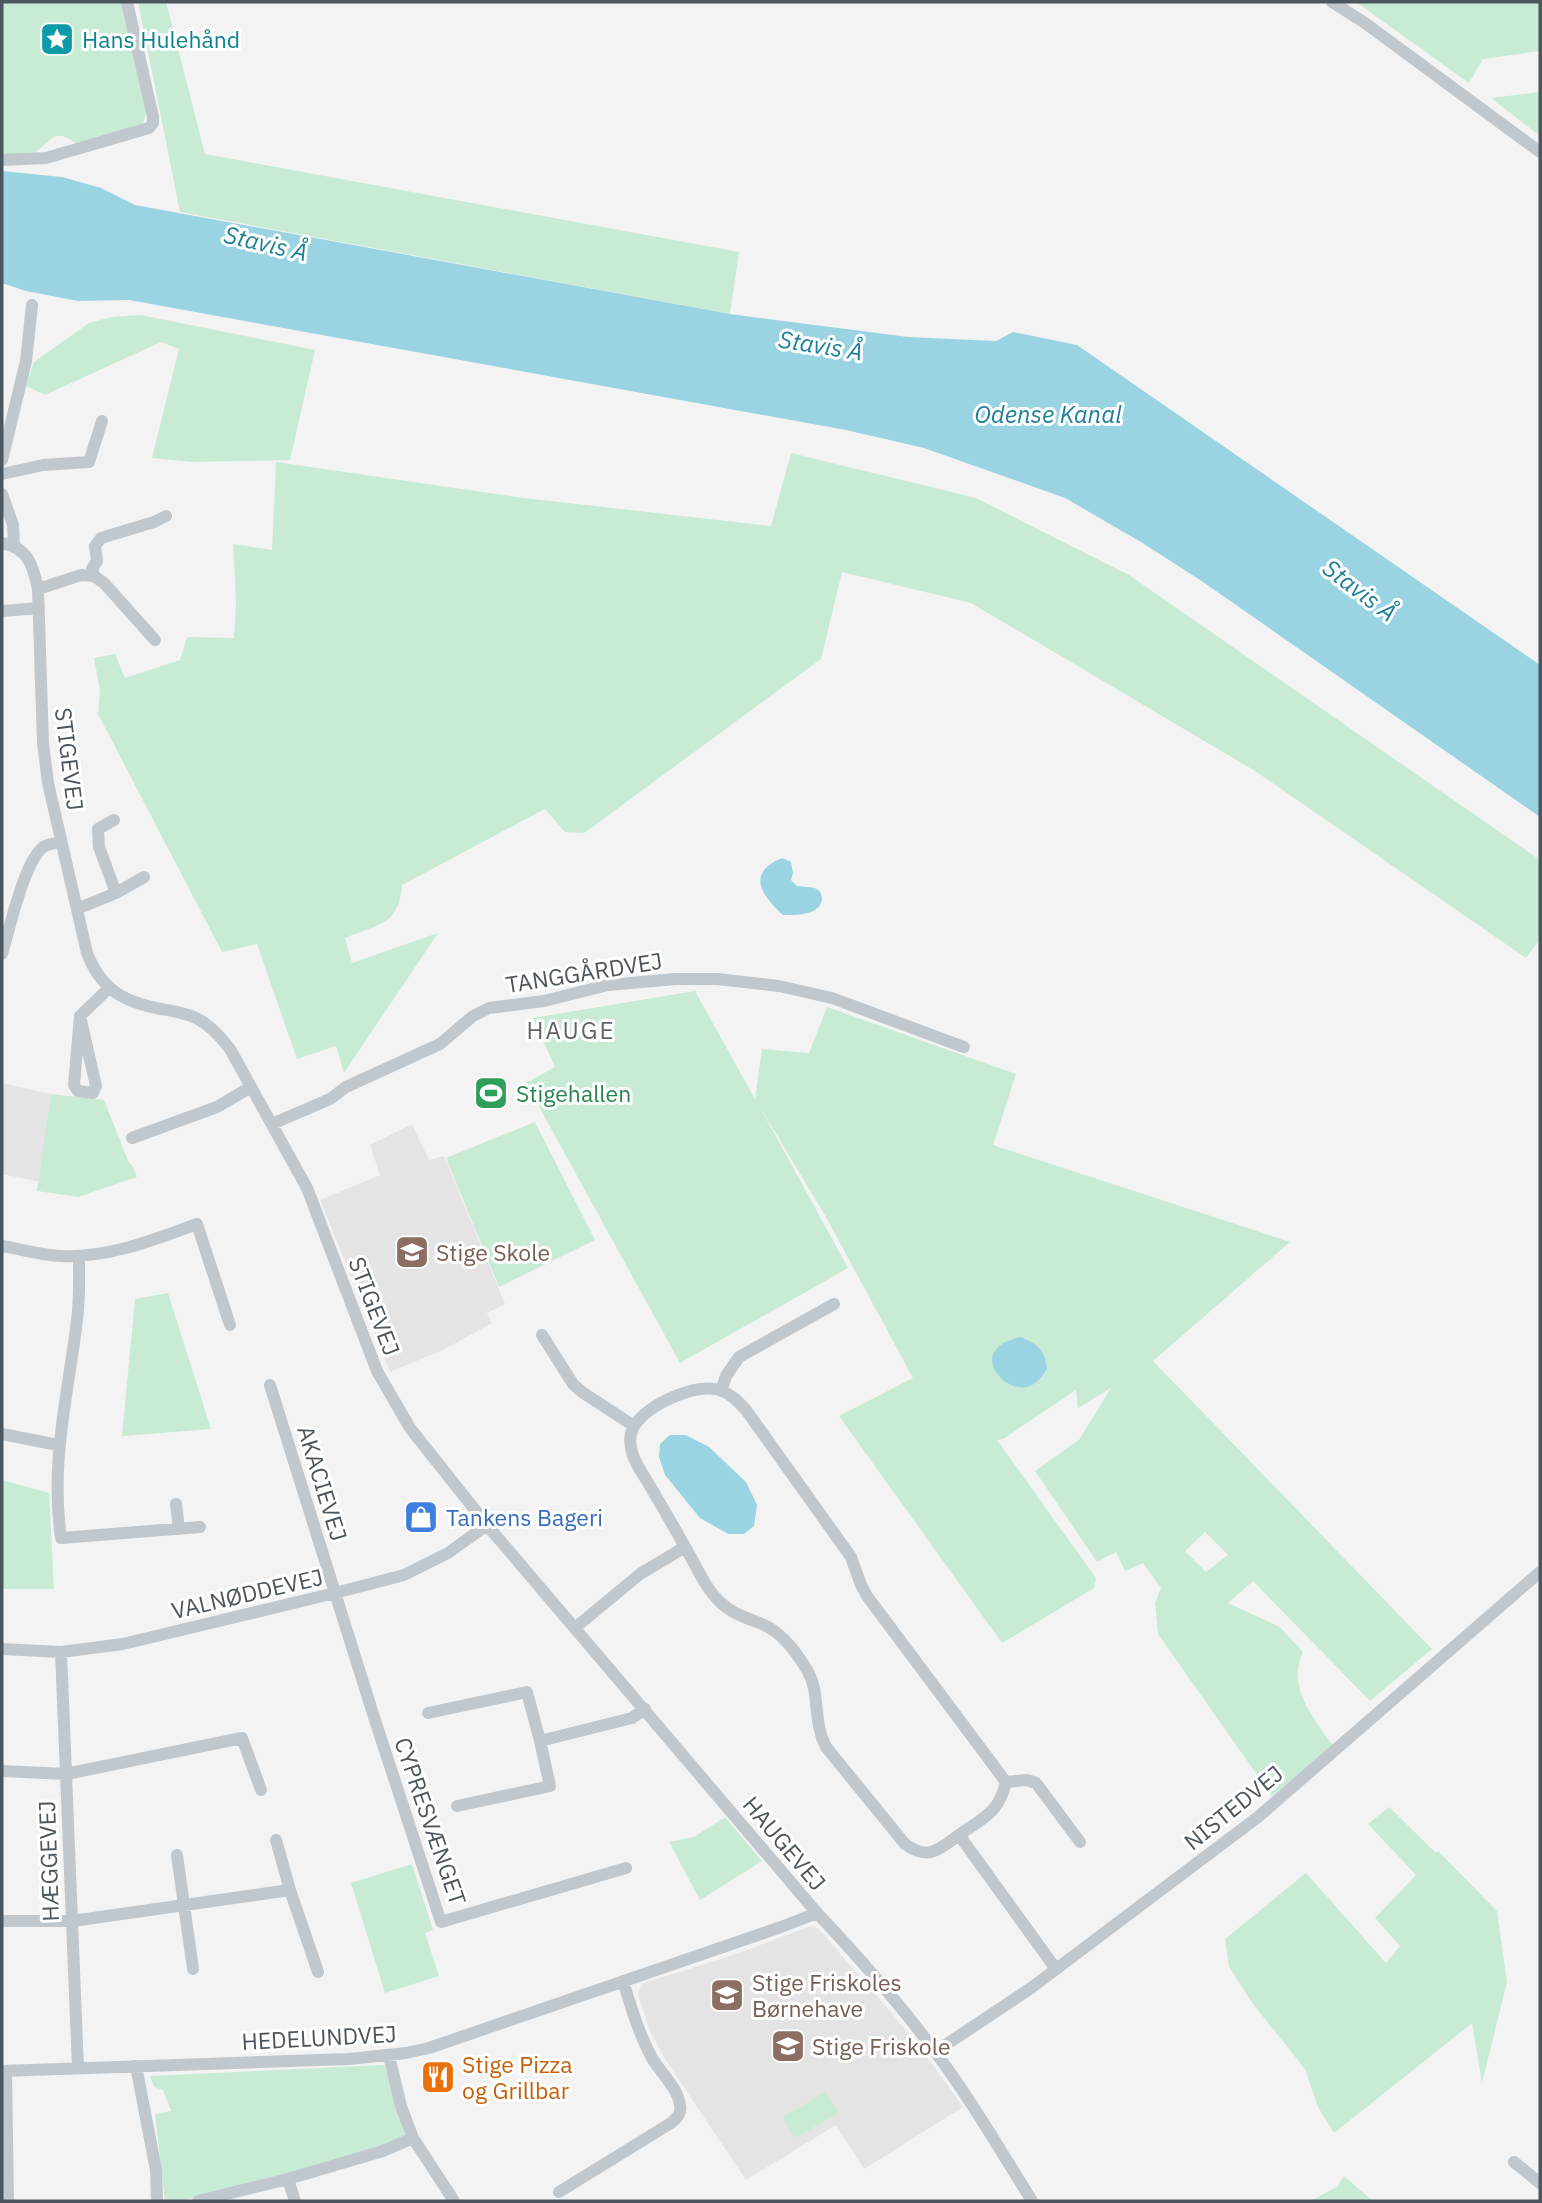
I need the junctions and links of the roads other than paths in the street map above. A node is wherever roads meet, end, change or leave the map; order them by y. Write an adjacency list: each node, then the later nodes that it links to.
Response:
1 (127, 2): 4 (street)
2 (1332, 2): 3 (street)
3 (1540, 152)
4 (2, 160)
5 (32, 305): 7 (street)
6 (102, 421): 8 (street)
7 (2, 460)
8 (2, 474)
9 (2, 494): 11 (street, STIGEVEJ)
10 (166, 516): 12 (street)
11 (8, 544): 13 (street, STIGEVEJ)
12 (94, 576): 13 (street); 16 (street)
13 (38, 589): 14 (street, STIGEVEJ)
14 (38, 608): 15 (street); 18 (street, STIGEVEJ)
15 (2, 611)
16 (155, 640)
17 (114, 820): 20 (street)
18 (61, 842): 21 (street, STIGEVEJ); 22 (street)
19 (144, 877): 20 (street)
20 (116, 894): 21 (street)
21 (77, 909): 23 (street, STIGEVEJ)
22 (2, 954)
23 (109, 988): 24 (street); 26 (street, STIGEVEJ)
24 (80, 1016): 24 (street)
25 (964, 1047): 27 (street, TANGGÅRDVEJ)
26 (251, 1087): 27 (street, STIGEVEJ); 28 (street)
27 (272, 1124): 40 (street, STIGEVEJ)
28 (132, 1138)
29 (2, 1246): 30 (street)
30 (79, 1256): 32 (street); 38 (street)
31 (834, 1304): 35 (street)
32 (230, 1325)
33 (542, 1335): 36 (street)
34 (270, 1385): 45 (street, AKACIEVEJ)
35 (717, 1390): 36 (street); 54 (street)
36 (634, 1426): 43 (street)
37 (2, 1434): 38 (street)
38 (58, 1445): 42 (street)
39 (176, 1504): 42 (street)
40 (487, 1525): 45 (street, VALNØDDEVEJ); 46 (street, HAUGEVEJ)
41 (200, 1527): 42 (street)
42 (179, 1529)
43 (685, 1547): 46 (street); 57 (street)
44 (1540, 1573): 68 (street, NISTEDVEJ)
45 (335, 1593): 48 (street, VALNØDDEVEJ); 61 (street, CYPRESVÆNGET)
46 (576, 1627): 49 (street, HAUGEVEJ)
47 (2, 1649): 48 (street, VALNØDDEVEJ)
48 (61, 1652): 53 (street, HÆGGEVEJ)
49 (645, 1709): 51 (street); 64 (street, HAUGEVEJ)
50 (428, 1713): 51 (street)
51 (540, 1741): 56 (street)
52 (2, 1771): 53 (street)
53 (66, 1774): 55 (street); 66 (street, HÆGGEVEJ)
54 (1006, 1783): 57 (street); 59 (street)
55 (261, 1790)
56 (457, 1806)
57 (959, 1835): 68 (street)
58 (276, 1840): 62 (street)
59 (1080, 1842)
60 (177, 1855): 63 (street)
61 (626, 1868)
62 (290, 1890): 63 (street); 69 (street)
63 (184, 1905): 66 (street); 67 (street)
64 (817, 1913): 70 (street, HEDELUNDVEJ); 71 (street, HAUGEVEJ)
65 (2, 1921): 66 (street)
66 (72, 1921): 74 (street, HÆGGEVEJ)
67 (193, 1969)
68 (1056, 1969): 71 (street, NISTEDVEJ)
69 (318, 1972)
70 (623, 1981): 72 (street, HEDELUNDVEJ); 80 (street)
71 (935, 2052): 86 (street, HAUGEVEJ)
72 (388, 2056): 73 (street, HEDELUNDVEJ); 76 (street)
73 (136, 2066): 74 (street, HEDELUNDVEJ); 82 (street)
74 (78, 2068): 75 (street, HEDELUNDVEJ)
75 (4, 2071): 81 (street, HEDELUNDVEJ)
76 (413, 2138): 78 (street); 85 (street)
77 (1514, 2162): 79 (street)
78 (288, 2179): 83 (street); 84 (street)
79 (1540, 2183)
80 (559, 2192)
81 (8, 2201)
82 (157, 2201)
83 (198, 2201)
84 (295, 2201)
85 (454, 2201)
86 (1032, 2201)

